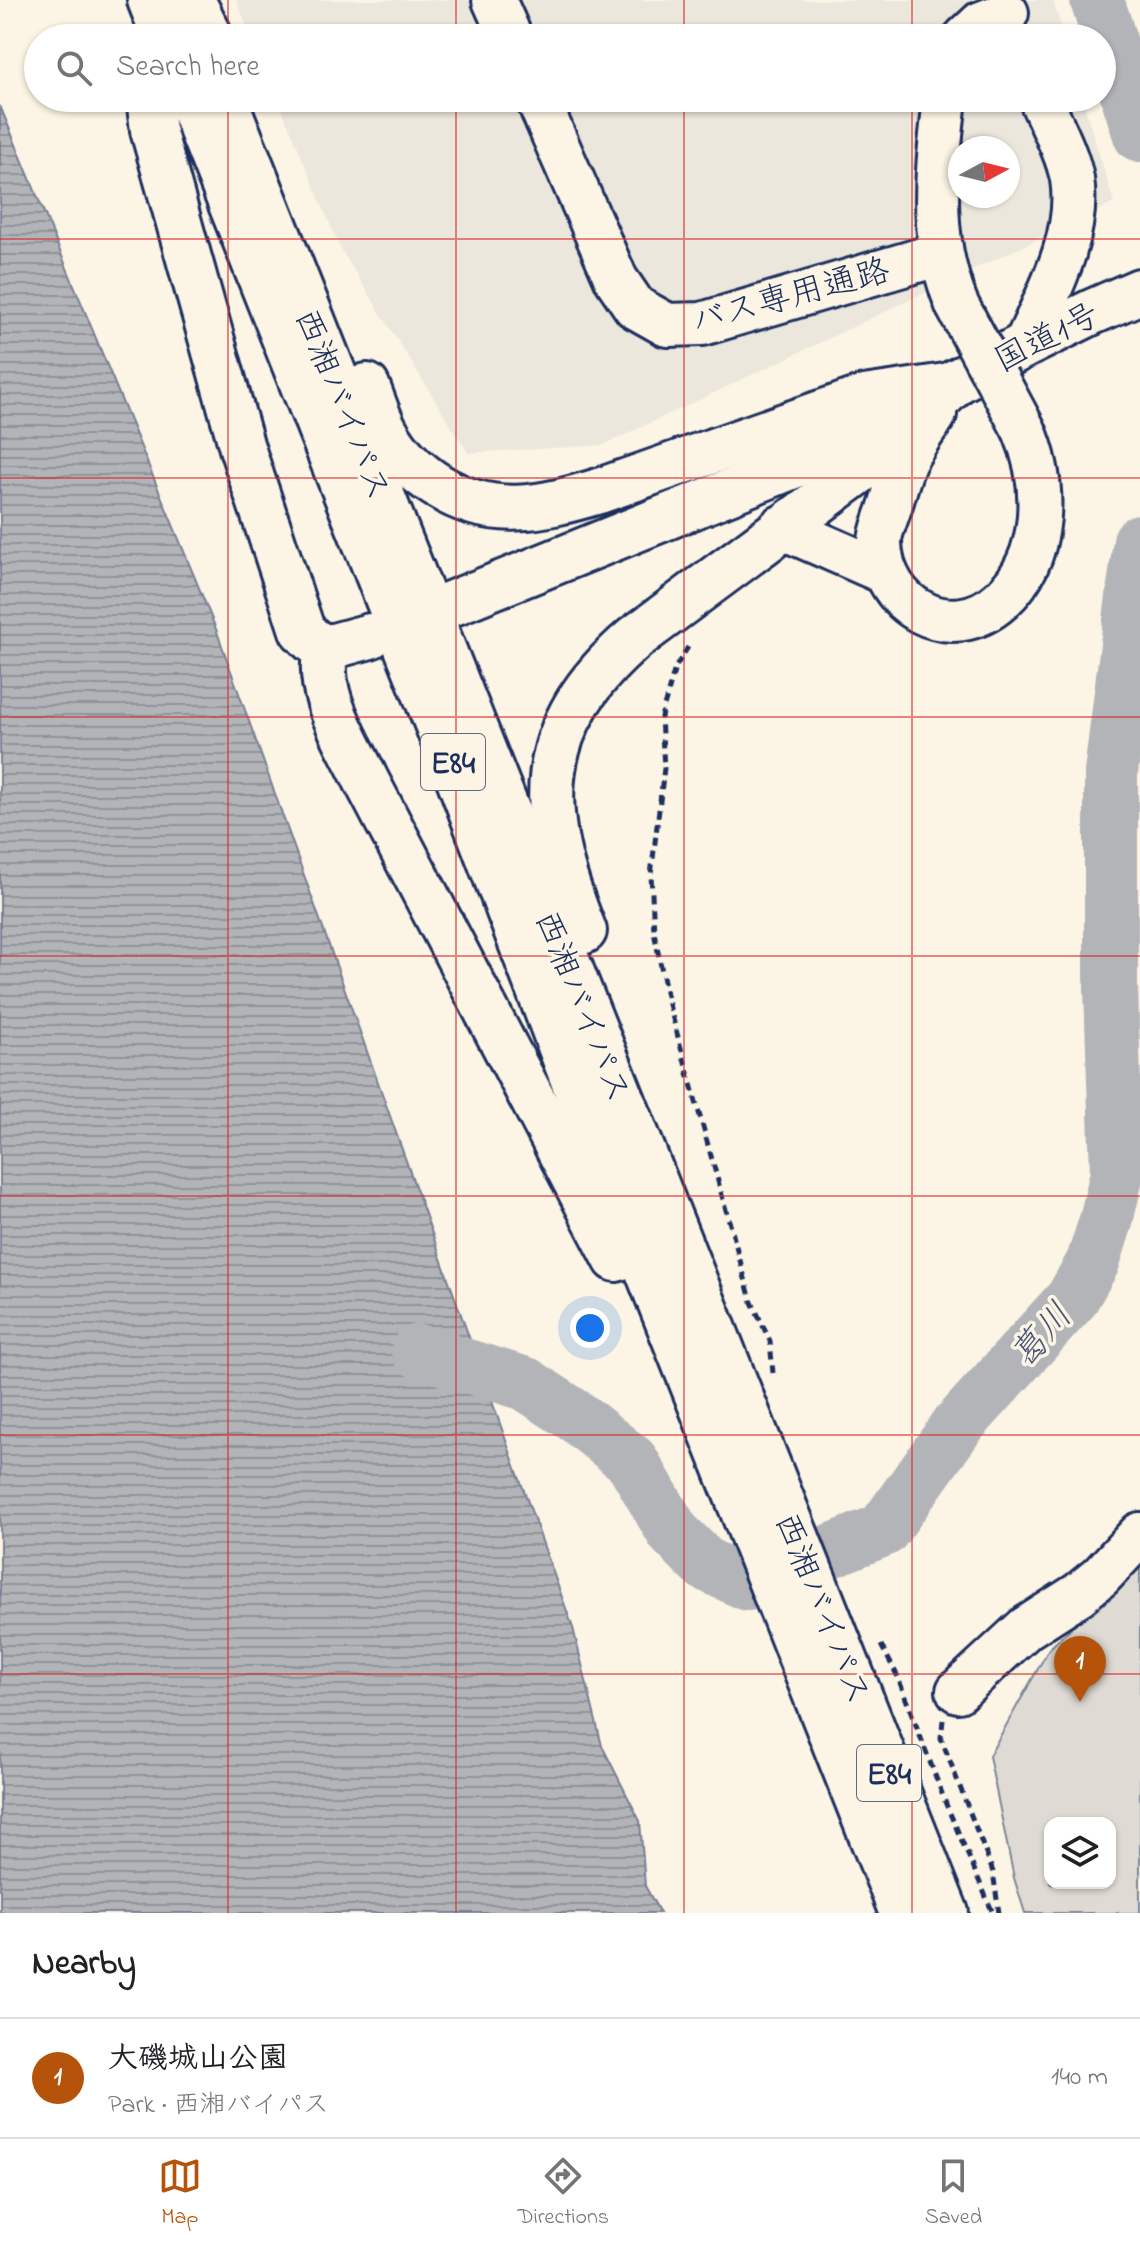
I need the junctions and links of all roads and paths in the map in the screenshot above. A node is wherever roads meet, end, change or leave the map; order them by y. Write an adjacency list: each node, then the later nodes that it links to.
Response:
1 (128, 0): 7 (highway)
2 (150, 0): 8 (highway)
3 (185, 0): 9 (highway)
4 (192, 0): 10 (highway)
5 (494, 0): 11 (street)
6 (1009, 17): 12 (street)
7 (136, 24)
8 (159, 24)
9 (194, 24)
10 (204, 24)
11 (505, 24)
12 (980, 24)
13 (151, 112): 29 (highway)
14 (195, 112): 31 (highway, 西湘バイパス / E84)
15 (230, 112): 30 (highway, 西湘バイパス / E84)
16 (249, 112): 23 (highway)
17 (543, 112): 20 (street, バス専用通路)
18 (944, 112): 20 (street)
19 (1046, 112): 22 (street)
20 (940, 254): 25 (street, bridge)
21 (1140, 291): 22 (highway, 国道1号)
22 (1025, 345): 23 (highway, 国道1号)
23 (953, 385): 24 (highway); 25 (street); 26 (highway)
24 (781, 527): 25 (street); 30 (highway)
25 (884, 572)
26 (448, 605)
27 (370, 636): 29 (highway)
28 (689, 645): 32 (path)
29 (326, 648): 31 (highway)
30 (716, 1338): 33 (highway, 西湘バイパス / E84)
31 (688, 1372): 33 (highway, 西湘バイパス / E84)
32 (773, 1377)
33 (729, 1422): 35 (highway, 西湘バイパス / E84)
34 (1140, 1534): 37 (street)
35 (815, 1640): 38 (highway, 西湘バイパス / E84); 39 (highway, 西湘バイパス / E84)
36 (884, 1649): 40 (path)
37 (958, 1691): 40 (path)
38 (902, 1913)
39 (946, 1913)
40 (996, 1913)

